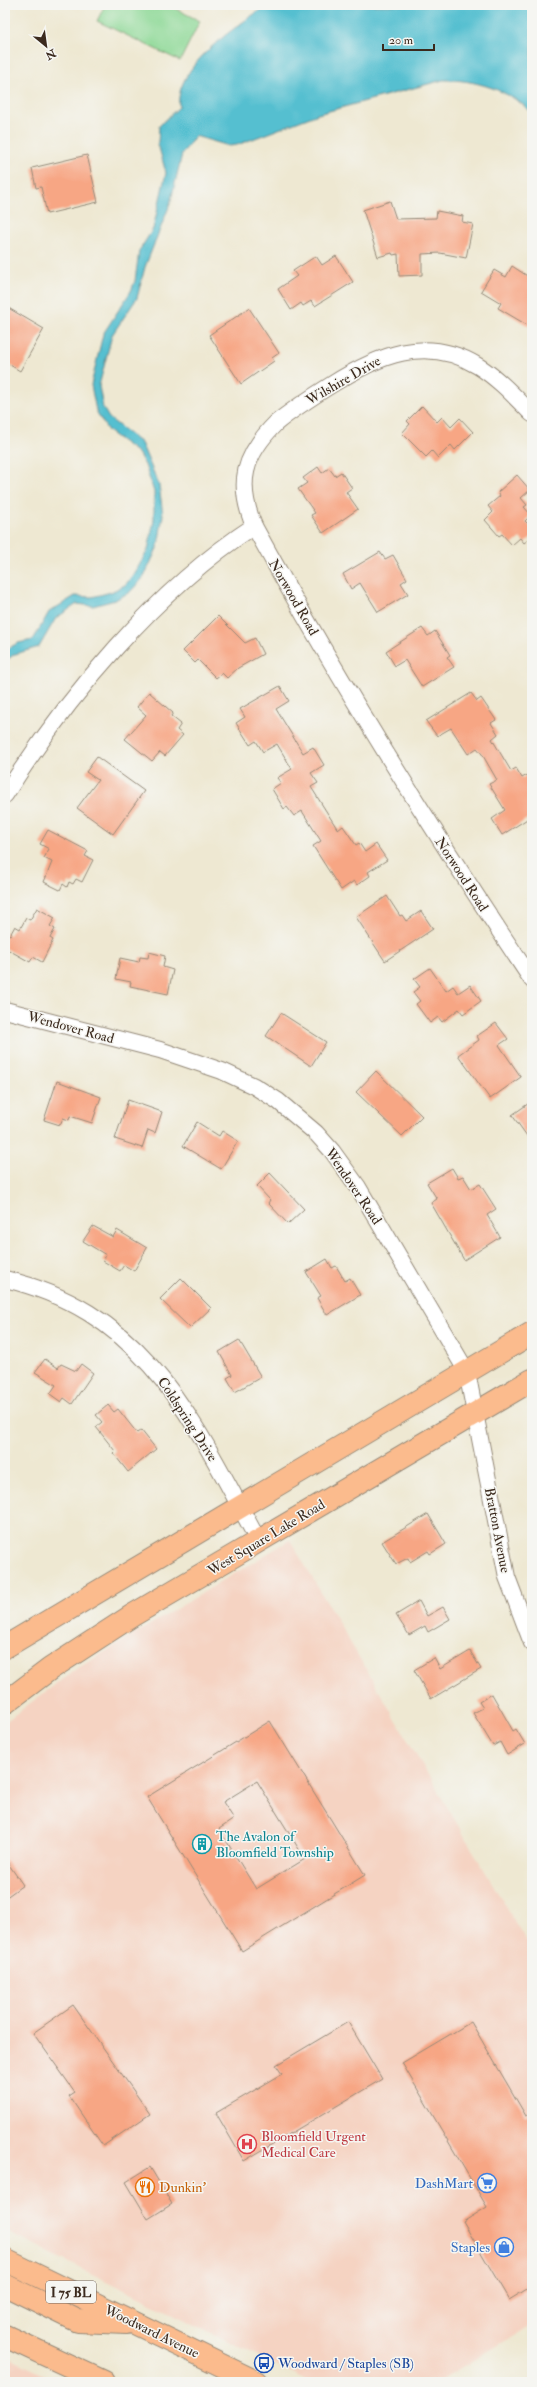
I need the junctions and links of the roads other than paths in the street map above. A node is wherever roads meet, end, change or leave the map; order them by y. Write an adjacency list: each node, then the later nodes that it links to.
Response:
1 (532, 414): 2 (street, Wilshire Drive)
2 (254, 526): 3 (street); 4 (street, Norwood Road)
3 (5, 795)
4 (532, 980)
5 (5, 1010): 8 (street, Wendover Road)
6 (5, 1279): 11 (street, Coldspring Drive)
7 (532, 1333): 8 (main road)
8 (467, 1372): 10 (street, Wendover Road); 11 (main road)
9 (532, 1380): 10 (main road, West Square Lake Road)
10 (475, 1414): 12 (main road, West Square Lake Road); 13 (street, Bratton Avenue)
11 (240, 1506): 12 (street, Coldspring Drive); 14 (main road)
12 (259, 1542): 15 (main road, West Square Lake Road)
13 (532, 1643)
14 (5, 1647)
15 (5, 1703)
16 (5, 2260): 18 (main road, Woodward Avenue / I 75 BL)
17 (5, 2285): 18 (main road)
18 (137, 2324): 21 (main road, Woodward Avenue / I 75 BL)
19 (5, 2336): 20 (main road)
20 (104, 2382)
21 (256, 2382)

